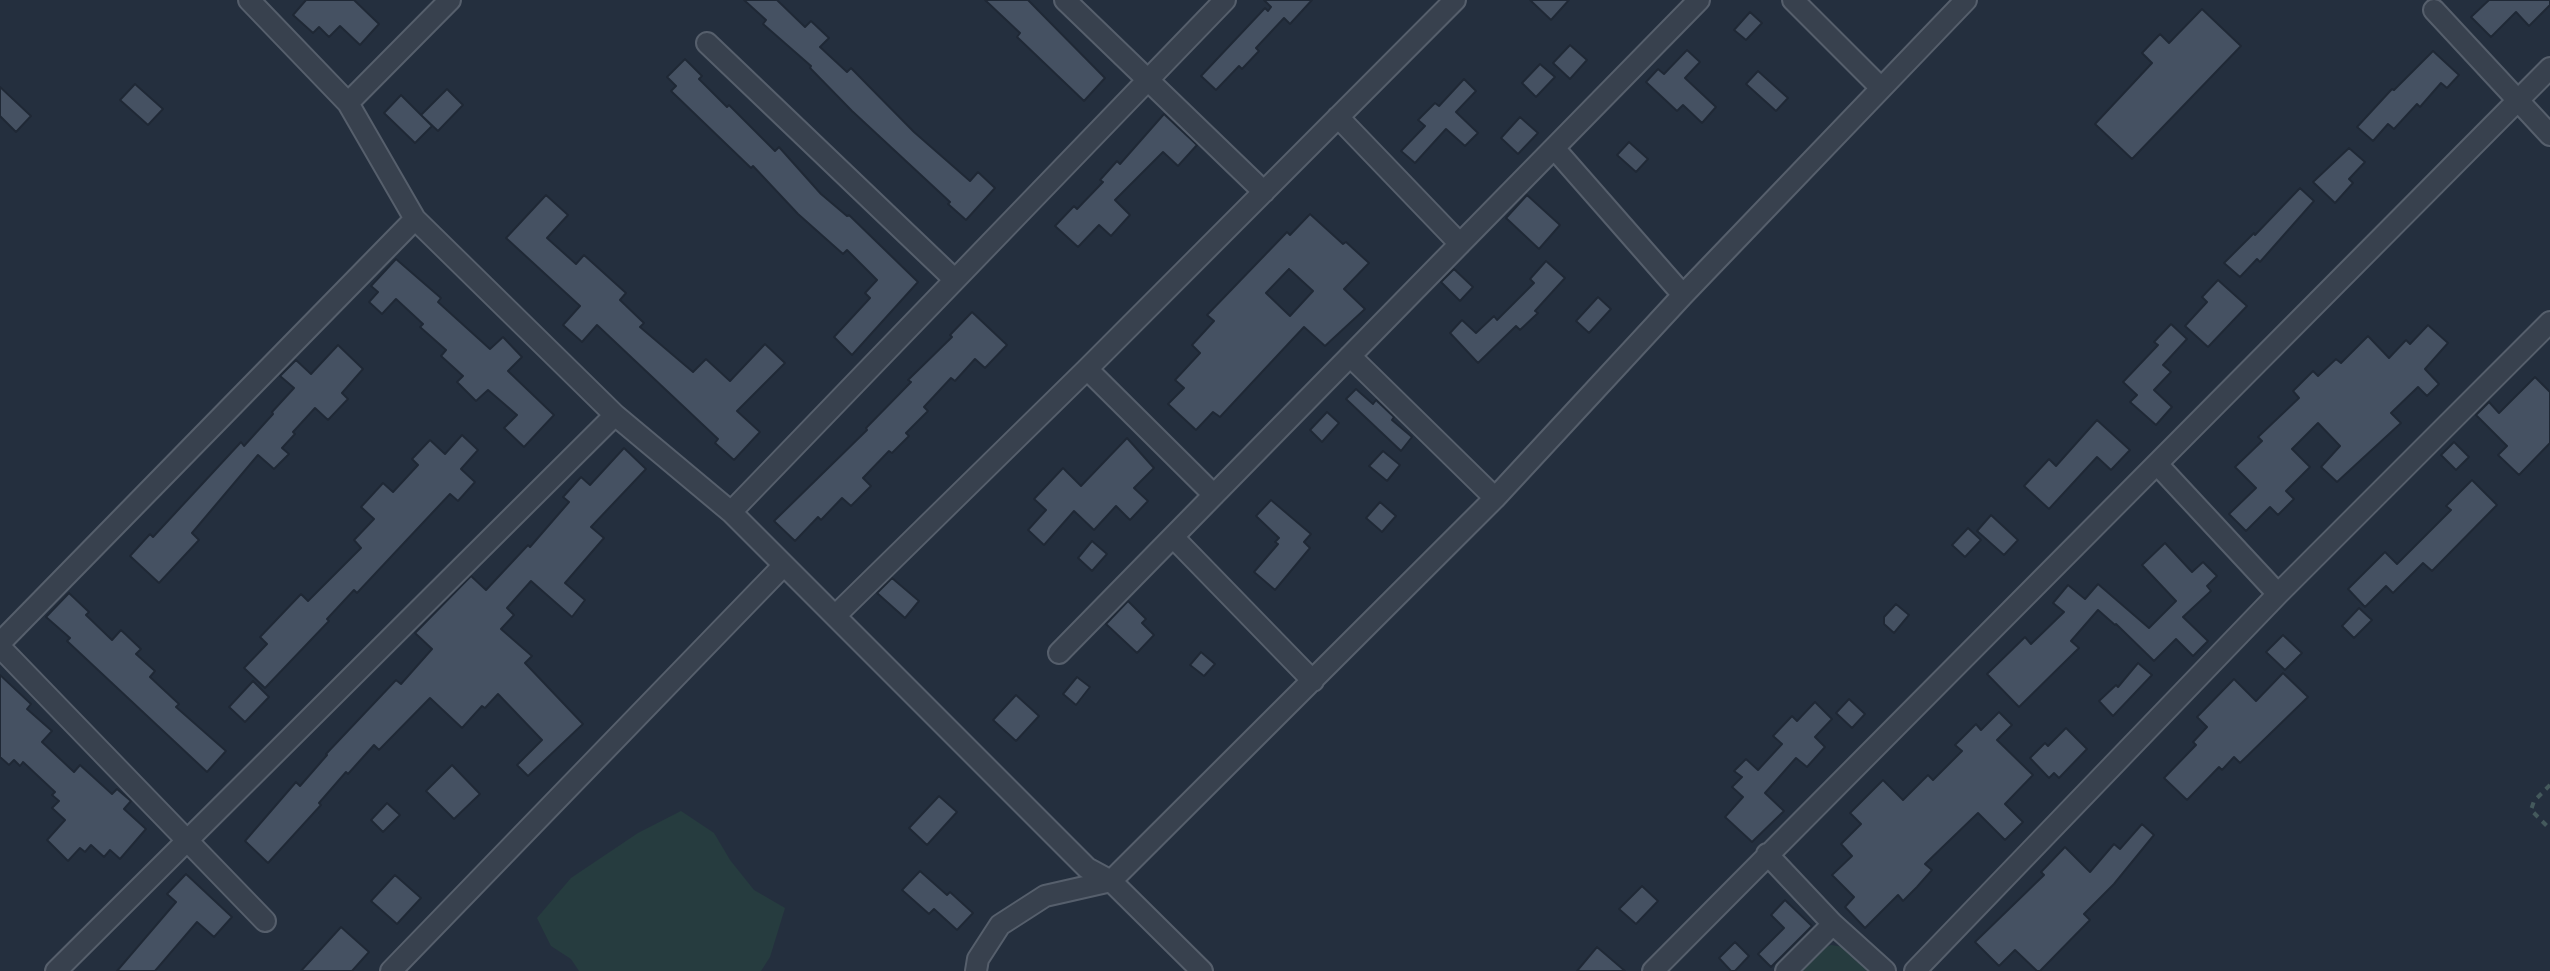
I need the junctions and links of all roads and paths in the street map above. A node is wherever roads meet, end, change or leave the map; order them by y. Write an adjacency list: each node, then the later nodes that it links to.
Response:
1 (249, 0): 15 (street)
2 (450, 0): 15 (street)
3 (1065, 0): 12 (street)
4 (1225, 0): 12 (street)
5 (1455, 0): 16 (street)
6 (1699, 0): 18 (street)
7 (1793, 0): 13 (street)
8 (1966, 0): 13 (street)
9 (2434, 10): 14 (street)
10 (707, 43): 22 (street)
11 (2550, 68): 14 (street)
12 (1147, 81): 19 (street); 22 (street)
13 (1881, 88): 23 (street)
14 (2517, 102): 17 (street); 28 (street)
15 (348, 103): 20 (street)
16 (1338, 117): 19 (street); 21 (street)
17 (2550, 135)
18 (1554, 148): 21 (street); 23 (street)
19 (1264, 192): 26 (street)
20 (415, 219): 27 (street); 36 (street)
21 (1460, 244): 25 (street)
22 (954, 279): 31 (street)
23 (1683, 295): 30 (street)
24 (2550, 322): 34 (street)
25 (1350, 356): 29 (street); 30 (street)
26 (1087, 369): 29 (street); 35 (street)
27 (615, 415): 31 (street); 41 (street)
28 (2157, 464): 34 (street); 42 (street)
29 (1214, 495): 32 (street)
30 (1495, 498): 38 (street)
31 (731, 512): 33 (street)
32 (1173, 537): 37 (street); 38 (street)
33 (784, 565): 35 (street); 47 (street)
34 (2278, 594): 53 (street)
35 (836, 615): 43 (street)
36 (0, 645): 41 (street)
37 (1059, 653)
38 (1313, 681): 43 (street)
39 (2550, 785): 40 (path)
40 (2550, 829)
41 (187, 841): 44 (street); 46 (street)
42 (1767, 854): 45 (street); 50 (street)
43 (1111, 881): 48 (street); 49 (street)
44 (265, 921)
45 (1833, 924): 51 (street); 52 (street)
46 (56, 971)
47 (391, 971)
48 (976, 971)
49 (1202, 971)
50 (1653, 971)
51 (1786, 971)
52 (1885, 971)
53 (1915, 971)

